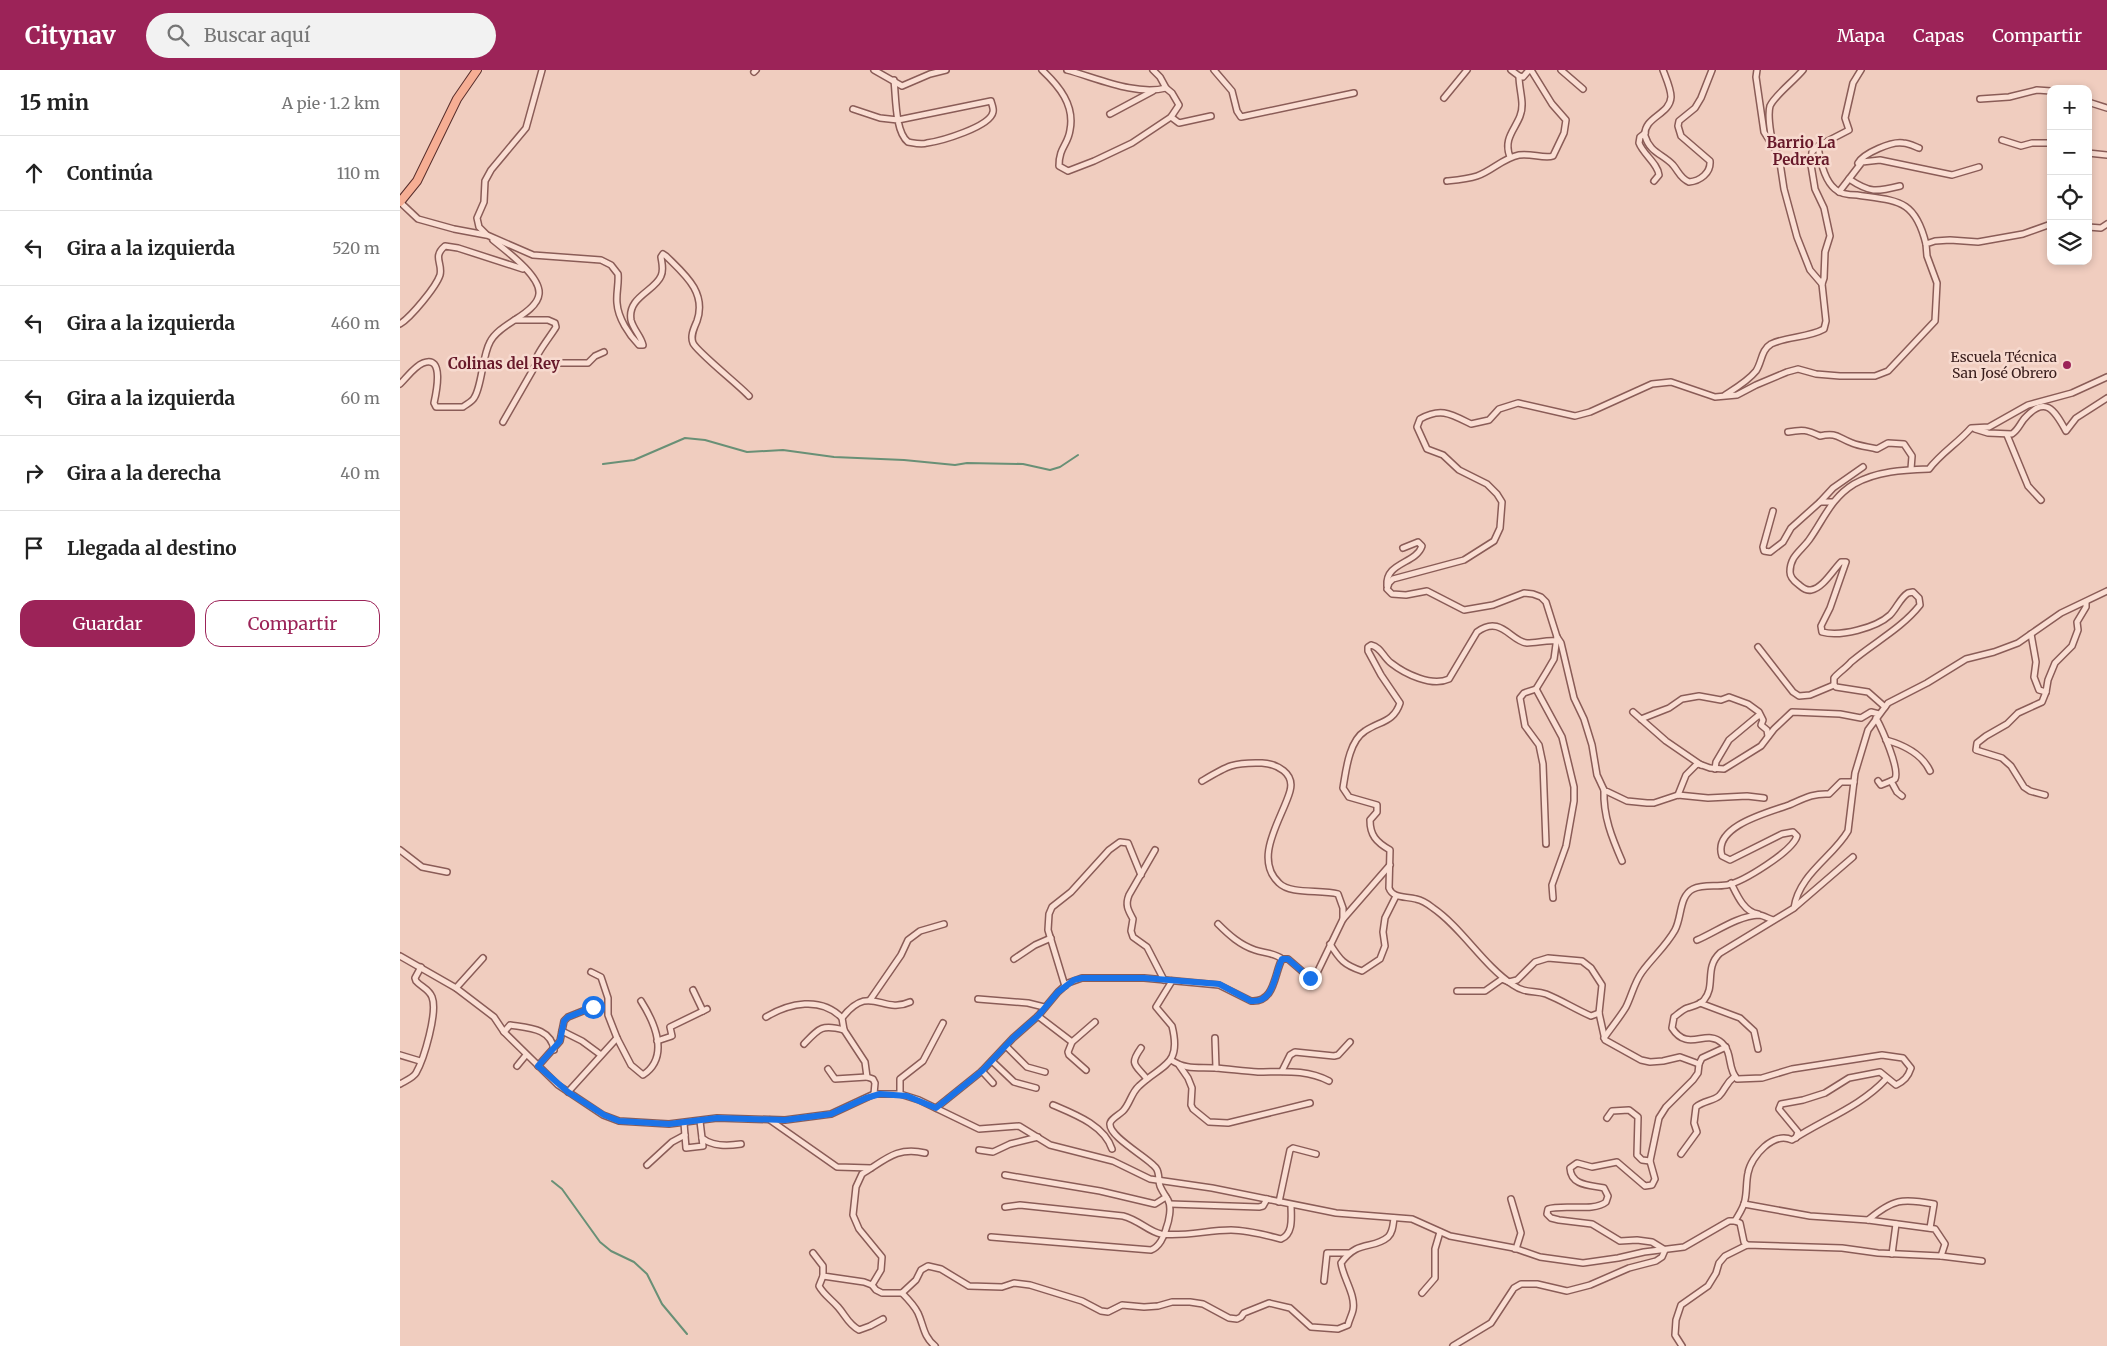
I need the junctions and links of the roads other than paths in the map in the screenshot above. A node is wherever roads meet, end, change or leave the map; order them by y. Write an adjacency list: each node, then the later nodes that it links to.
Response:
1 (477, 70): 50 (main road)
2 (542, 70): 54 (street)
3 (874, 70): 19 (street)
4 (946, 70): 19 (street)
5 (1042, 70): 32 (street)
6 (1067, 70): 22 (street)
7 (1153, 70): 20 (street)
8 (1214, 70): 24 (street)
9 (1467, 70): 25 (street)
10 (1511, 70): 18 (street)
11 (1530, 70): 18 (street); 42 (street)
12 (1561, 70): 21 (street)
13 (1663, 70): 34 (street)
14 (1712, 70): 34 (street)
15 (1757, 70): 37 (street)
16 (1803, 70): 37 (street)
17 (1861, 70): 38 (street)
18 (1519, 76): 42 (street)
19 (894, 80): 33 (street)
20 (1166, 88): 22 (street); 32 (street)
21 (1583, 89)
22 (1153, 91): 30 (street)
23 (2047, 91): 26 (street)
24 (1354, 93)
25 (1444, 98)
26 (1980, 99)
27 (2092, 103): 28 (street)
28 (2107, 108)
29 (853, 109): 33 (street)
30 (1110, 114)
31 (1211, 116): 32 (street)
32 (1171, 117)
33 (898, 120): 33 (street)
34 (1645, 133): 47 (street)
35 (2002, 140): 36 (street)
36 (2047, 142)
37 (1772, 145): 57 (street)
38 (1818, 146): 49 (street); 57 (street)
39 (1919, 148): 44 (street)
40 (2092, 153): 41 (street)
41 (2107, 155)
42 (1510, 157): 46 (street)
43 (1979, 167): 44 (street)
44 (1857, 168): 45 (street)
45 (1849, 179): 48 (street); 49 (street)
46 (1447, 181)
47 (1654, 181)
48 (1900, 186)
49 (1839, 192): 55 (street)
50 (400, 202): 54 (street)
51 (2107, 224): 53 (street)
52 (2047, 225): 55 (street)
53 (2092, 227)
54 (488, 235): 56 (street); 64 (street)
55 (1926, 244): 65 (street)
56 (527, 270): 58 (street); 59 (street)
57 (1822, 284): 65 (street)
58 (514, 320): 61 (street); 63 (street)
59 (400, 324)
60 (604, 352): 61 (street)
61 (538, 361): 67 (street)
62 (2107, 377): 68 (street)
63 (400, 384)
64 (749, 396)
65 (1723, 396): 78 (street)
66 (2107, 398): 70 (street)
67 (503, 422)
68 (1971, 428): 70 (street); 72 (street)
69 (1788, 432): 72 (street)
70 (2007, 434): 73 (street)
71 (1863, 467): 74 (street)
72 (1911, 469): 75 (street)
73 (2041, 500)
74 (1820, 502): 75 (street); 76 (street)
75 (1832, 502): 84 (street)
76 (1773, 511)
77 (1403, 548): 78 (street)
78 (1388, 589): 82 (street)
79 (2107, 591): 80 (street)
80 (2086, 602): 81 (street); 86 (street)
81 (2031, 634): 86 (street); 87 (street)
82 (1556, 639): 85 (street); 101 (street); 111 (street)
83 (1758, 646): 84 (street)
84 (1834, 685): 87 (street)
85 (1536, 689): 106 (street); 116 (street)
86 (2046, 692): 103 (street)
87 (1885, 707): 90 (street)
88 (1633, 712): 91 (street)
89 (1759, 715): 91 (street); 92 (street); 95 (street)
90 (1878, 716): 92 (street); 93 (street); 100 (street)
91 (1641, 719): 94 (street)
92 (1768, 736): 95 (street)
93 (1886, 740): 96 (street); 99 (street)
94 (1704, 766): 95 (street); 102 (street)
95 (1715, 769)
96 (1930, 771)
97 (1202, 781): 119 (street)
98 (1878, 781): 99 (street)
99 (1890, 781): 104 (street)
100 (1854, 782): 114 (street); 117 (street)
101 (1604, 790): 102 (street); 110 (street)
102 (1678, 794): 105 (street)
103 (2045, 795)
104 (1902, 796)
105 (1764, 798)
106 (1546, 844)
107 (400, 850): 112 (street)
108 (1154, 850): 113 (street)
109 (1853, 856): 117 (street)
110 (1622, 861)
111 (1390, 865): 115 (street); 119 (street)
112 (447, 872)
113 (1141, 875): 123 (street); 132 (street)
114 (1731, 884): 118 (street); 157 (street)
115 (1396, 896): 125 (street); 134 (street)
116 (1553, 898)
117 (1794, 908): 120 (street)
118 (1761, 915): 120 (street); 124 (street)
119 (1343, 919): 125 (street)
120 (1773, 920): 143 (street)
121 (944, 924): 140 (street)
122 (1218, 924): 129 (street)
123 (1051, 938): 128 (street); 135 (street)
124 (1697, 940)
125 (1330, 944): 129 (street)
126 (400, 956): 130 (street)
127 (483, 958): 136 (street)
128 (1014, 959)
129 (1282, 959): 133 (street)
130 (421, 967): 136 (street); 171 (street)
131 (591, 972): 155 (street)
132 (1164, 980): 133 (street); 135 (street)
133 (1172, 981): 170 (street)
134 (1509, 982): 138 (street); 146 (street); 146 (street)
135 (1065, 986): 145 (street)
136 (456, 988): 154 (street)
137 (693, 990): 158 (street)
138 (1457, 991)
139 (978, 999): 145 (street)
140 (870, 1000): 142 (street); 149 (street)
141 (641, 1002): 158 (street)
142 (910, 1002)
143 (1700, 1003): 163 (street); 165 (street)
144 (593, 1007): 153 (street)
145 (1044, 1007): 147 (street)
146 (1600, 1013): 157 (street)
147 (1038, 1016): 159 (street); 162 (street)
148 (766, 1017): 149 (street)
149 (842, 1018): 152 (street)
150 (1095, 1022): 159 (street)
151 (943, 1023): 193 (street)
152 (844, 1030): 161 (street); 184 (street)
153 (562, 1031): 166 (street); 169 (street)
154 (504, 1032): 166 (street); 167 (street)
155 (617, 1038): 158 (street); 169 (street)
156 (1216, 1038): 177 (street)
157 (1604, 1038): 173 (street)
158 (657, 1041)
159 (1072, 1042): 179 (street)
160 (1350, 1042): 181 (street)
161 (804, 1044)
162 (1006, 1046): 172 (street); 182 (street)
163 (1726, 1047): 173 (street); 183 (street)
164 (1141, 1048): 185 (street)
165 (1758, 1049)
166 (554, 1050): 175 (street)
167 (526, 1054): 174 (street); 175 (street)
168 (400, 1055): 171 (street)
169 (601, 1055): 191 (street)
170 (1171, 1060): 176 (street); 185 (street)
171 (420, 1061): 189 (street)
172 (992, 1061): 180 (street); 190 (street)
173 (1698, 1064): 211 (street)
174 (517, 1066)
175 (538, 1066): 191 (street)
176 (1179, 1066): 177 (street); 194 (street)
177 (1216, 1068): 181 (street)
178 (828, 1070): 184 (street)
179 (1086, 1070)
180 (982, 1071): 188 (street); 196 (street)
181 (1282, 1071): 187 (street)
182 (1045, 1072)
183 (1735, 1076): 186 (street); 210 (street)
184 (867, 1077): 192 (street)
185 (1147, 1079): 215 (street)
186 (1886, 1079): 204 (street); 204 (street)
187 (1329, 1081)
188 (993, 1083)
189 (400, 1084)
190 (1036, 1088)
191 (568, 1092): 200 (street)
192 (874, 1094): 193 (street); 198 (street)
193 (900, 1094): 196 (street)
194 (1310, 1102)
195 (1053, 1105): 206 (street)
196 (936, 1108): 202 (street)
197 (1607, 1118): 211 (street)
198 (770, 1120): 199 (street); 213 (street)
199 (700, 1121): 200 (street); 203 (street)
200 (684, 1123): 201 (street)
201 (685, 1135): 203 (street); 212 (street)
202 (1038, 1137): 207 (street); 215 (street)
203 (702, 1138): 205 (street)
204 (1796, 1138): 221 (street)
205 (741, 1144)
206 (1112, 1149)
207 (979, 1150)
208 (925, 1153): 213 (street)
209 (1316, 1154): 219 (street)
210 (1681, 1154)
211 (1650, 1161): 234 (street)
212 (647, 1165)
213 (872, 1168): 242 (street)
214 (1005, 1175): 216 (street)
215 (1159, 1181): 216 (street); 217 (street)
216 (1166, 1197): 220 (street)
217 (1267, 1199): 219 (street); 220 (street)
218 (1511, 1199): 233 (street)
219 (1279, 1202): 222 (street)
220 (1170, 1204): 230 (street)
221 (1744, 1204): 225 (street); 226 (street)
222 (1291, 1205): 224 (street); 230 (street)
223 (1005, 1207): 230 (street)
224 (1394, 1218): 229 (street); 236 (street)
225 (1868, 1220): 227 (street); 228 (street)
226 (1735, 1221): 232 (street); 234 (street)
227 (1896, 1224): 228 (street); 237 (street)
228 (1930, 1228): 238 (street)
229 (1440, 1232): 233 (street); 243 (street)
230 (1164, 1234): 231 (street)
231 (991, 1237)
232 (1747, 1245): 237 (street); 248 (street)
233 (1516, 1249): 234 (street)
234 (1665, 1250): 247 (street)
235 (813, 1253): 240 (street)
236 (1350, 1253): 241 (street); 244 (street)
237 (1892, 1254): 238 (street)
238 (1941, 1256): 239 (street)
239 (1982, 1261)
240 (824, 1276): 242 (street); 245 (street)
241 (1324, 1280)
242 (872, 1285): 244 (street)
243 (1422, 1292)
244 (902, 1293): 246 (street)
245 (883, 1319)
246 (934, 1346)
247 (1453, 1346)
248 (1682, 1346)

